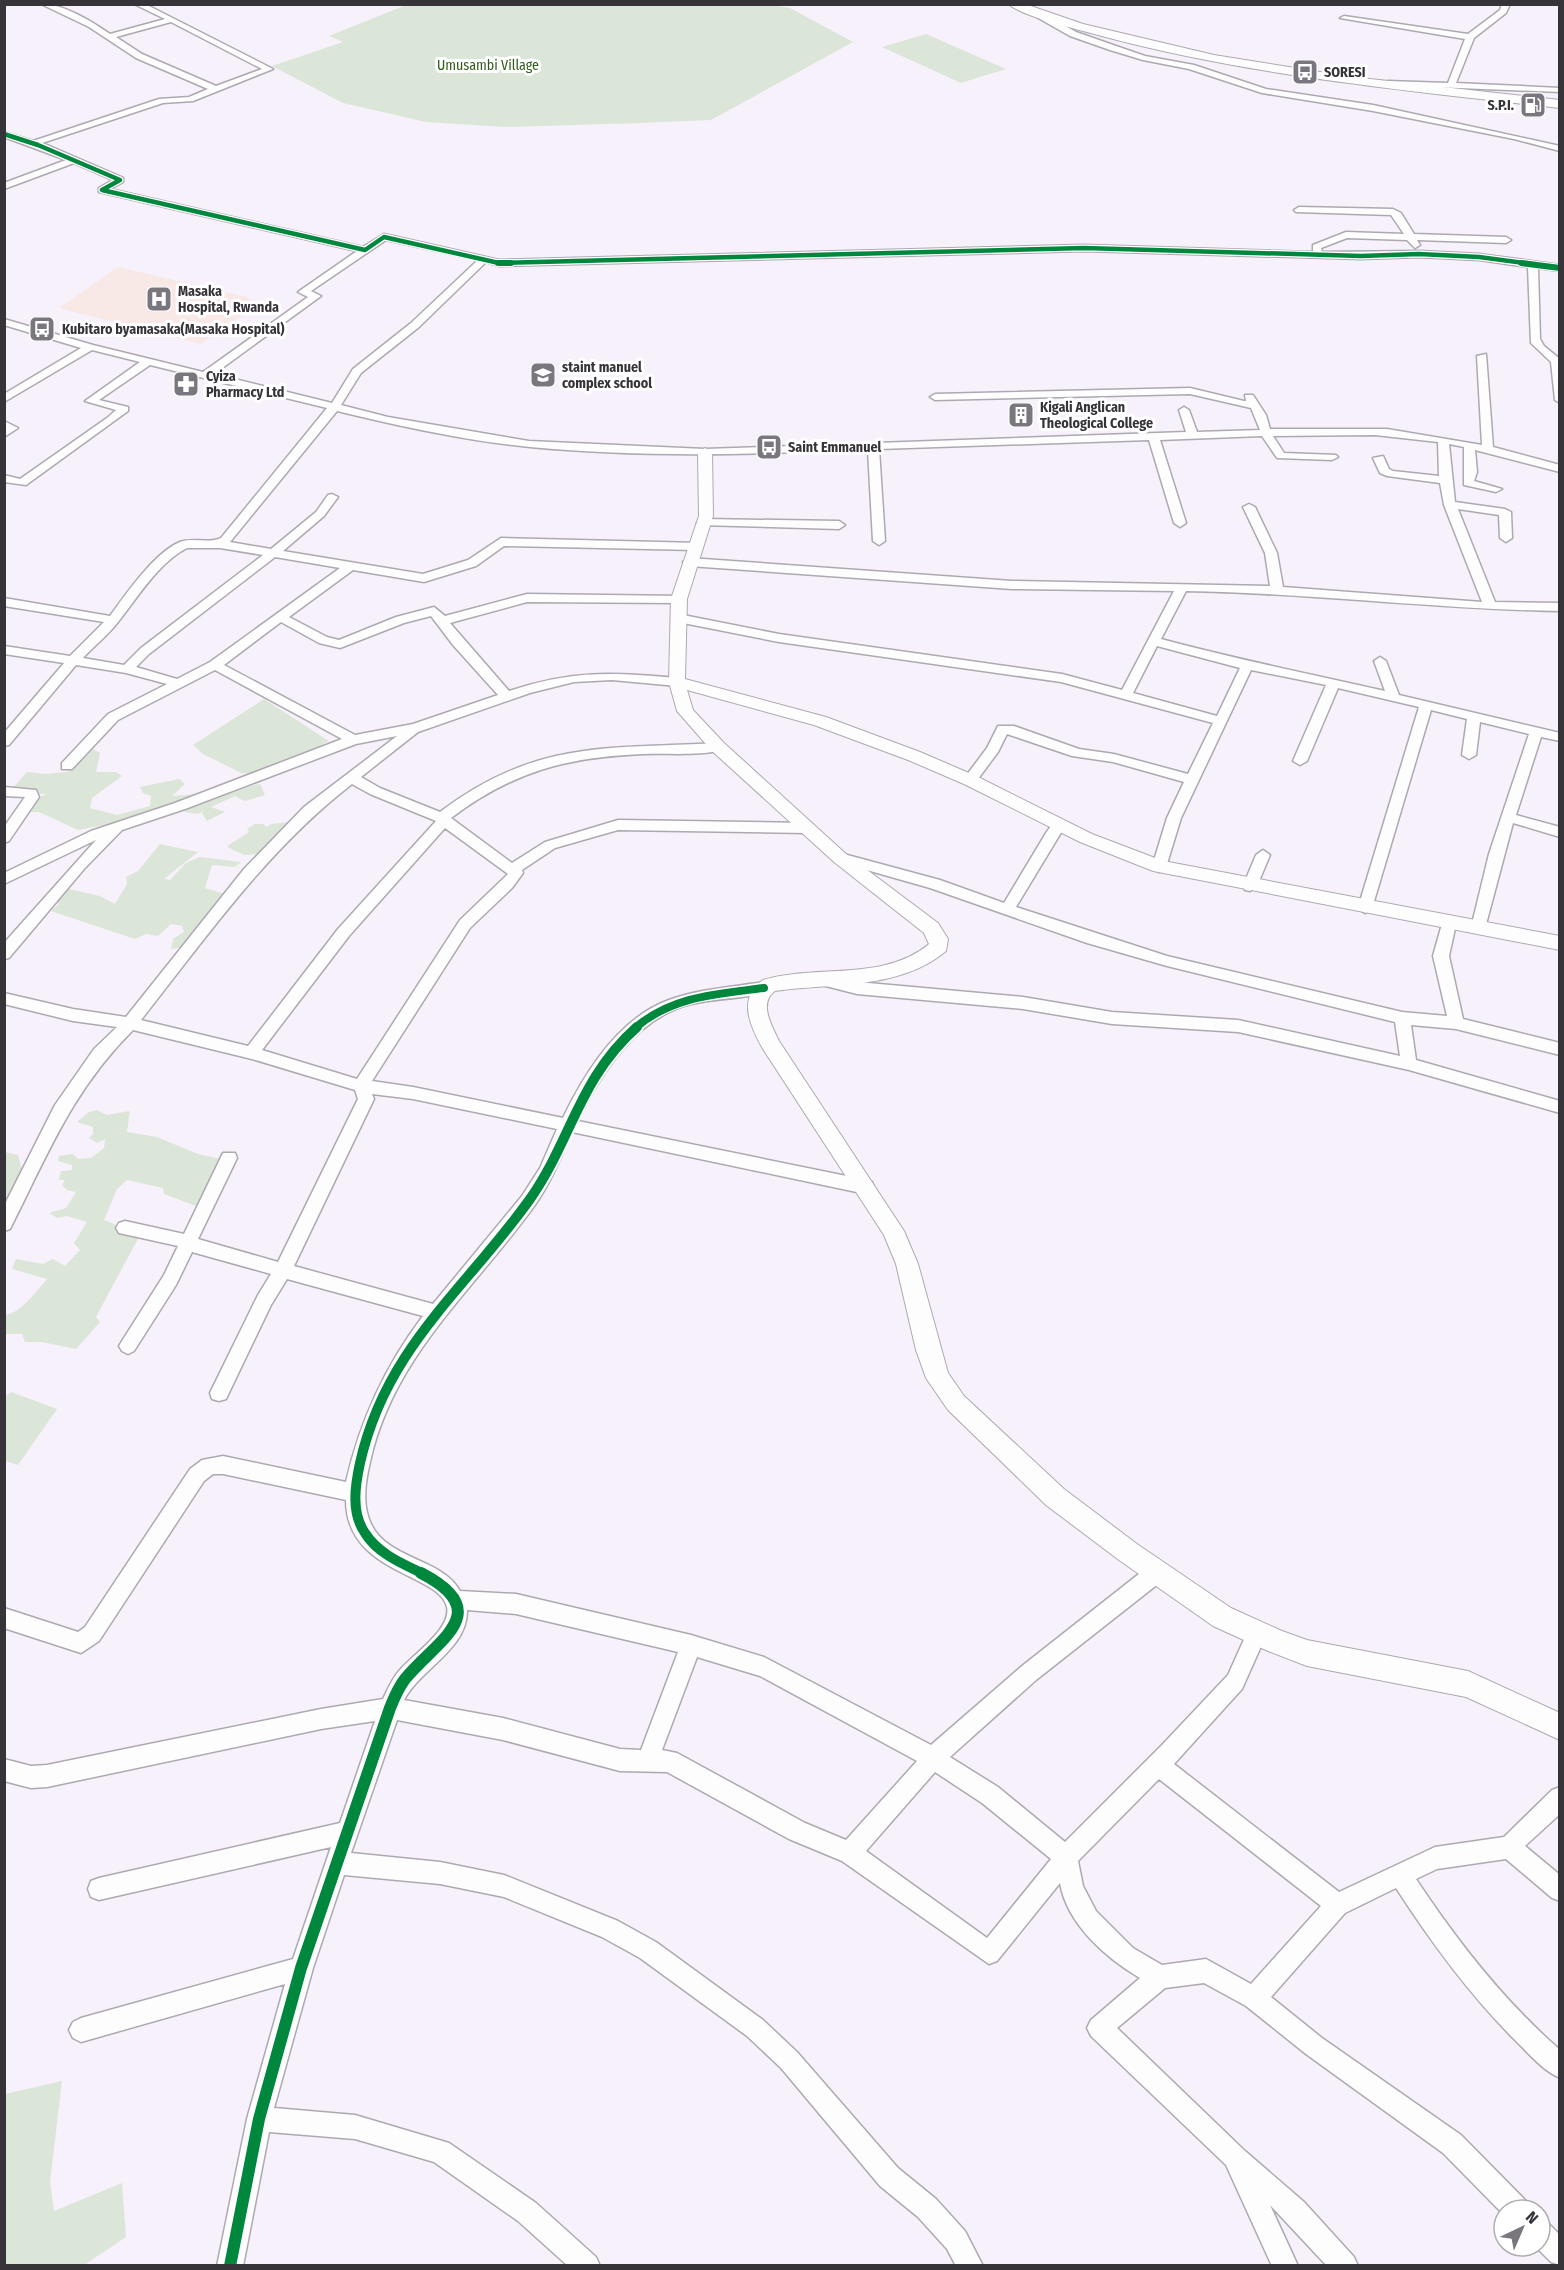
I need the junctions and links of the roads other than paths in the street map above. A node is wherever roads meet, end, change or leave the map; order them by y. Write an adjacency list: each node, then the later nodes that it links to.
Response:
1 (44, 4): 8 (street)
2 (137, 4): 7 (street)
3 (1013, 4): 5 (highway)
4 (1506, 4): 9 (street)
5 (1036, 13): 10 (highway); 17 (street)
6 (1344, 18): 9 (street)
7 (172, 19): 8 (street); 12 (street)
8 (107, 37): 12 (street)
9 (1470, 37): 11 (street)
10 (1388, 83): 11 (street); 14 (highway)
11 (1452, 84): 13 (street)
12 (217, 90): 16 (street)
13 (1560, 90)
14 (1560, 104)
15 (4, 134): 16 (street)
16 (34, 143): 18 (street)
17 (1560, 149)
18 (75, 160): 19 (street); 23 (street)
19 (4, 186)
20 (1299, 210): 21 (street)
21 (1412, 237): 22 (street); 24 (street); 25 (street)
22 (1506, 240)
23 (365, 250): 26 (street); 33 (street)
24 (1318, 253): 25 (street); 26 (street)
25 (1419, 254): 27 (street)
26 (485, 258): 37 (street)
27 (1533, 264): 28 (street); 36 (street)
28 (1560, 268)
29 (4, 322): 30 (street)
30 (90, 347): 32 (street); 35 (street)
31 (1482, 356): 47 (street)
32 (150, 360): 33 (street); 52 (street)
33 (207, 374): 37 (street)
34 (935, 397): 40 (street)
35 (4, 399)
36 (1560, 400)
37 (335, 406): 48 (street); 63 (street)
38 (1184, 410): 42 (street)
39 (4, 424): 41 (street)
40 (1266, 433): 42 (street); 44 (street); 49 (street)
41 (4, 434)
42 (1192, 436): 43 (street)
43 (1154, 437): 45 (street); 59 (street)
44 (1443, 440): 46 (street); 53 (street)
45 (873, 446): 48 (street); 62 (street)
46 (1469, 446): 47 (street); 54 (street)
47 (1488, 449): 51 (street)
48 (705, 452): 58 (main road)
49 (1332, 457)
50 (1379, 458): 53 (street)
51 (1560, 469)
52 (4, 478)
53 (1445, 480): 56 (street)
54 (1496, 489)
55 (332, 497): 64 (street)
56 (1450, 505): 61 (street); 70 (street)
57 (1249, 507): 68 (street)
58 (703, 523): 60 (street); 65 (main road)
59 (1180, 523)
60 (839, 525)
61 (1506, 538)
62 (879, 541)
63 (220, 544): 64 (street); 74 (street)
64 (272, 553): 66 (street); 82 (street)
65 (692, 554): 66 (street); 67 (street); 72 (main road)
66 (349, 567): 73 (street)
67 (1182, 587): 68 (street); 76 (street)
68 (1277, 590): 70 (street)
69 (4, 602): 74 (street)
70 (1490, 606): 71 (street)
71 (1560, 607)
72 (678, 609): 75 (street); 83 (main road); 86 (street)
73 (280, 617): 75 (street); 80 (street)
74 (113, 620): 79 (street)
75 (442, 621): 87 (street)
76 (1153, 641): 81 (street); 86 (street)
77 (5, 650): 79 (street)
78 (1380, 661): 88 (street)
79 (72, 662): 82 (street); 96 (street)
80 (215, 665): 84 (street); 95 (street)
81 (1247, 666): 85 (street); 91 (street)
82 (127, 669): 84 (street)
83 (677, 682): 87 (street); 97 (main road); 102 (main road)
84 (177, 683): 100 (street)
85 (1334, 684): 88 (street); 99 (street)
86 (1126, 694): 91 (street)
87 (507, 697): 92 (street)
88 (1393, 699): 89 (street)
89 (1426, 705): 90 (street); 118 (street)
90 (1474, 716): 93 (street); 98 (street)
91 (1221, 721): 103 (street)
92 (416, 728): 95 (street); 101 (street)
93 (1536, 732): 94 (street); 105 (street)
94 (1560, 737)
95 (353, 740): 107 (street)
96 (4, 742)
97 (718, 747): 106 (street); 109 (main road)
98 (1469, 755)
99 (1300, 761)
100 (67, 766)
101 (350, 777): 106 (street); 128 (street)
102 (970, 780): 103 (street); 108 (main road)
103 (1192, 780): 114 (street)
104 (4, 791): 111 (street)
105 (1508, 817): 110 (street); 121 (street)
106 (443, 819): 115 (street); 131 (street)
107 (119, 825): 116 (street); 123 (street)
108 (1058, 826): 114 (main road); 119 (street)
109 (807, 828): 113 (main road); 115 (street)
110 (1560, 832)
111 (4, 838)
112 (1263, 855): 117 (street)
113 (840, 858): 119 (street); 124 (main road)
114 (1159, 867): 117 (main road)
115 (513, 869): 133 (street)
116 (4, 879)
117 (1250, 886): 118 (main road)
118 (1365, 908): 120 (main road)
119 (1007, 909): 127 (street)
120 (1449, 924): 121 (main road); 129 (street)
121 (1478, 928): 122 (main road)
122 (1560, 943)
123 (4, 954)
124 (823, 980): 125 (main road); 132 (street)
125 (764, 988): 135 (street); 137 (main road)
126 (4, 998): 128 (street)
127 (1402, 1018): 129 (street); 132 (street)
128 (130, 1023): 131 (street); 138 (street)
129 (1456, 1023): 130 (street)
130 (1560, 1049)
131 (252, 1053): 133 (street)
132 (1409, 1064): 134 (street)
133 (361, 1086): 135 (street); 141 (street)
134 (1560, 1107)
135 (568, 1124): 137 (street); 142 (street)
136 (229, 1158): 140 (street)
137 (866, 1187): 146 (main road)
138 (4, 1224)
139 (125, 1228): 140 (street)
140 (189, 1241): 141 (street); 143 (street)
141 (283, 1270): 142 (street); 144 (street)
142 (436, 1312): 145 (street)
143 (128, 1346)
144 (219, 1393)
145 (356, 1493): 147 (street); 148 (street)
146 (1156, 1573): 149 (main road); 153 (street)
147 (456, 1600): 150 (street); 151 (street)
148 (4, 1618)
149 (1257, 1633): 152 (main road); 155 (street)
150 (691, 1645): 153 (street); 154 (street)
151 (390, 1708): 154 (street); 156 (street); 158 (street)
152 (1560, 1727)
153 (933, 1758): 160 (street); 161 (street)
154 (648, 1759): 160 (street)
155 (1158, 1765): 161 (street); 166 (street)
156 (4, 1770)
157 (1560, 1798): 159 (street)
158 (350, 1832): 162 (street); 164 (street)
159 (1509, 1847): 163 (street); 165 (street)
160 (850, 1853): 161 (street)
161 (1066, 1857): 168 (street)
162 (338, 1863): 167 (street); 177 (street)
163 (1400, 1874): 166 (street); 171 (street)
164 (99, 1889)
165 (1560, 1890)
166 (1337, 1905): 169 (street)
167 (301, 1968): 170 (street); 172 (street)
168 (1160, 1977): 169 (street); 173 (street)
169 (1254, 1998): 174 (street)
170 (81, 2030)
171 (1560, 2066)
172 (259, 2119): 175 (street); 176 (street)
173 (1235, 2156): 178 (street); 179 (street)
174 (1505, 2198)
175 (230, 2265)
176 (587, 2265)
177 (970, 2265)
178 (1285, 2265)
179 (1346, 2265)

